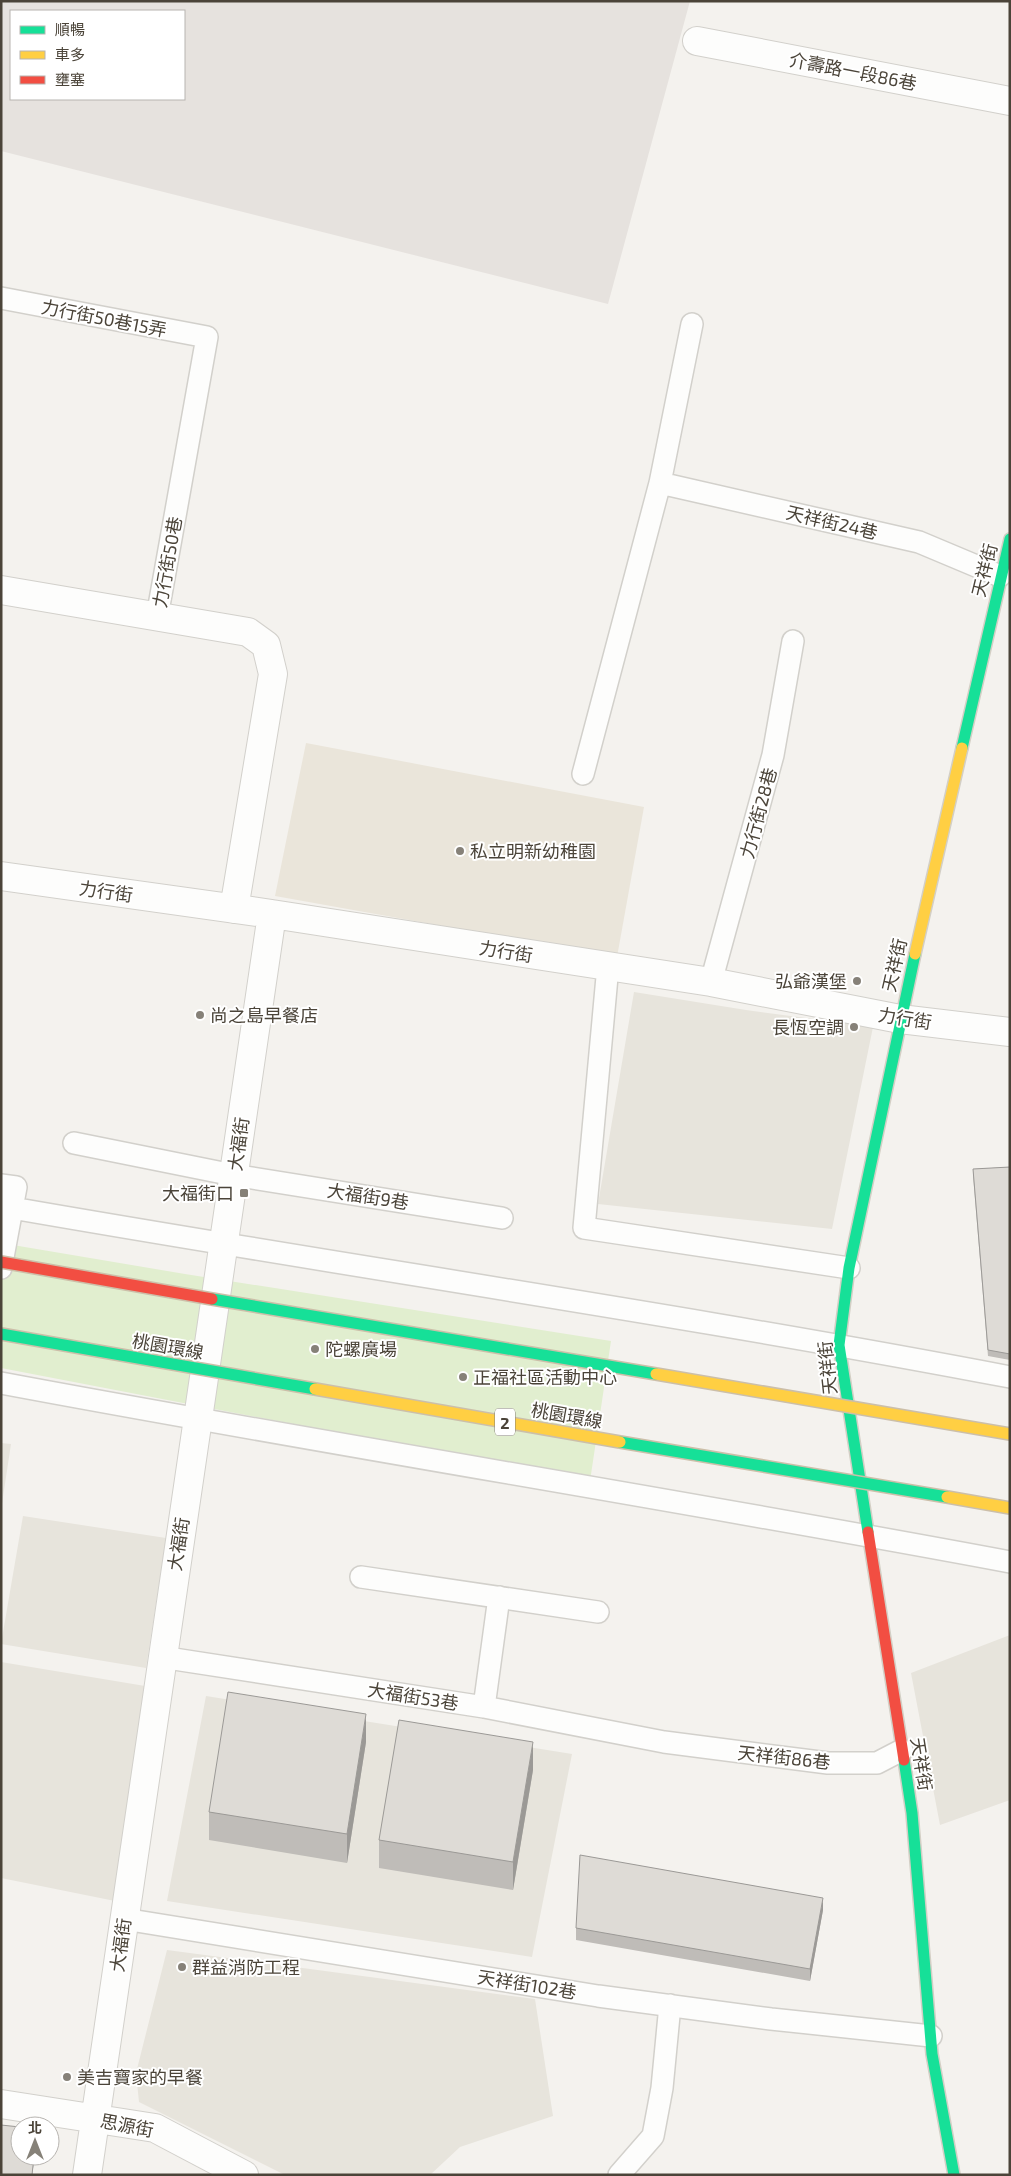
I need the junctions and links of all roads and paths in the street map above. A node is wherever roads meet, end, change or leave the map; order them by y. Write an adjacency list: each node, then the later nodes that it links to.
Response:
1 (697, 41): 2 (street, 介壽路一段86巷)
2 (1010, 101)
3 (1, 298): 5 (lane, 力行街50巷15弄)
4 (692, 324): 6 (lane)
5 (207, 337): 10 (lane, 力行街50巷)
6 (660, 483): 8 (lane, 天祥街24巷); 12 (lane)
7 (1010, 539): 8 (main road, 天祥街)
8 (1000, 576): 18 (main road, 天祥街)
9 (1, 590): 10 (street)
10 (157, 617): 14 (street, 力行街50巷)
11 (793, 641): 17 (lane, 力行街28巷)
12 (583, 774)
13 (1, 876): 14 (street, 力行街)
14 (234, 909): 15 (street, 力行街)
15 (272, 914): 16 (street, 力行街); 21 (street, 大福街)
16 (608, 966): 17 (street, 力行街); 28 (lane)
17 (711, 982): 18 (street, 力行街)
18 (900, 1019): 19 (street, 力行街); 28 (main road, 天祥街)
19 (1010, 1032)
20 (74, 1142): 21 (lane, 大福街9巷)
21 (233, 1175): 24 (lane, 大福街9巷); 25 (street, 大福街)
22 (1, 1185): 23 (lane)
23 (7, 1207): 25 (lane); 27 (lane)
24 (502, 1218)
25 (223, 1245): 30 (lane); 33 (street, 大福街)
26 (1, 1262): 34 (main road, bridge)
27 (1, 1268)
28 (849, 1268): 30 (main road, 天祥街)
29 (1, 1334): 35 (main road, 桃園環線 / 2, bridge)
30 (839, 1344): 31 (lane); 36 (main road, 天祥街)
31 (1010, 1377)
32 (1, 1383): 33 (lane)
33 (197, 1420): 36 (lane); 41 (street, 大福街)
34 (1010, 1434)
35 (1010, 1508)
36 (868, 1535): 37 (lane); 44 (main road, 天祥街)
37 (1010, 1562)
38 (361, 1577): 39 (lane)
39 (499, 1597): 40 (lane); 42 (lane)
40 (598, 1612)
41 (162, 1657): 42 (lane, 大福街53巷); 45 (street, 大福街)
42 (484, 1707): 43 (lane, 大福街53巷)
43 (664, 1742): 44 (lane, 天祥街86巷)
44 (902, 1750): 47 (main road, 天祥街)
45 (124, 1919): 46 (lane, 天祥街102巷); 49 (street, 大福街)
46 (670, 2005): 47 (lane, 天祥街102巷); 52 (lane)
47 (932, 2036): 53 (main road, 天祥街)
48 (1, 2104): 49 (street, 思源街)
49 (95, 2119): 50 (street, 大福街); 51 (street, 思源街)
50 (87, 2175)
51 (244, 2175)
52 (619, 2175)
53 (954, 2175)

